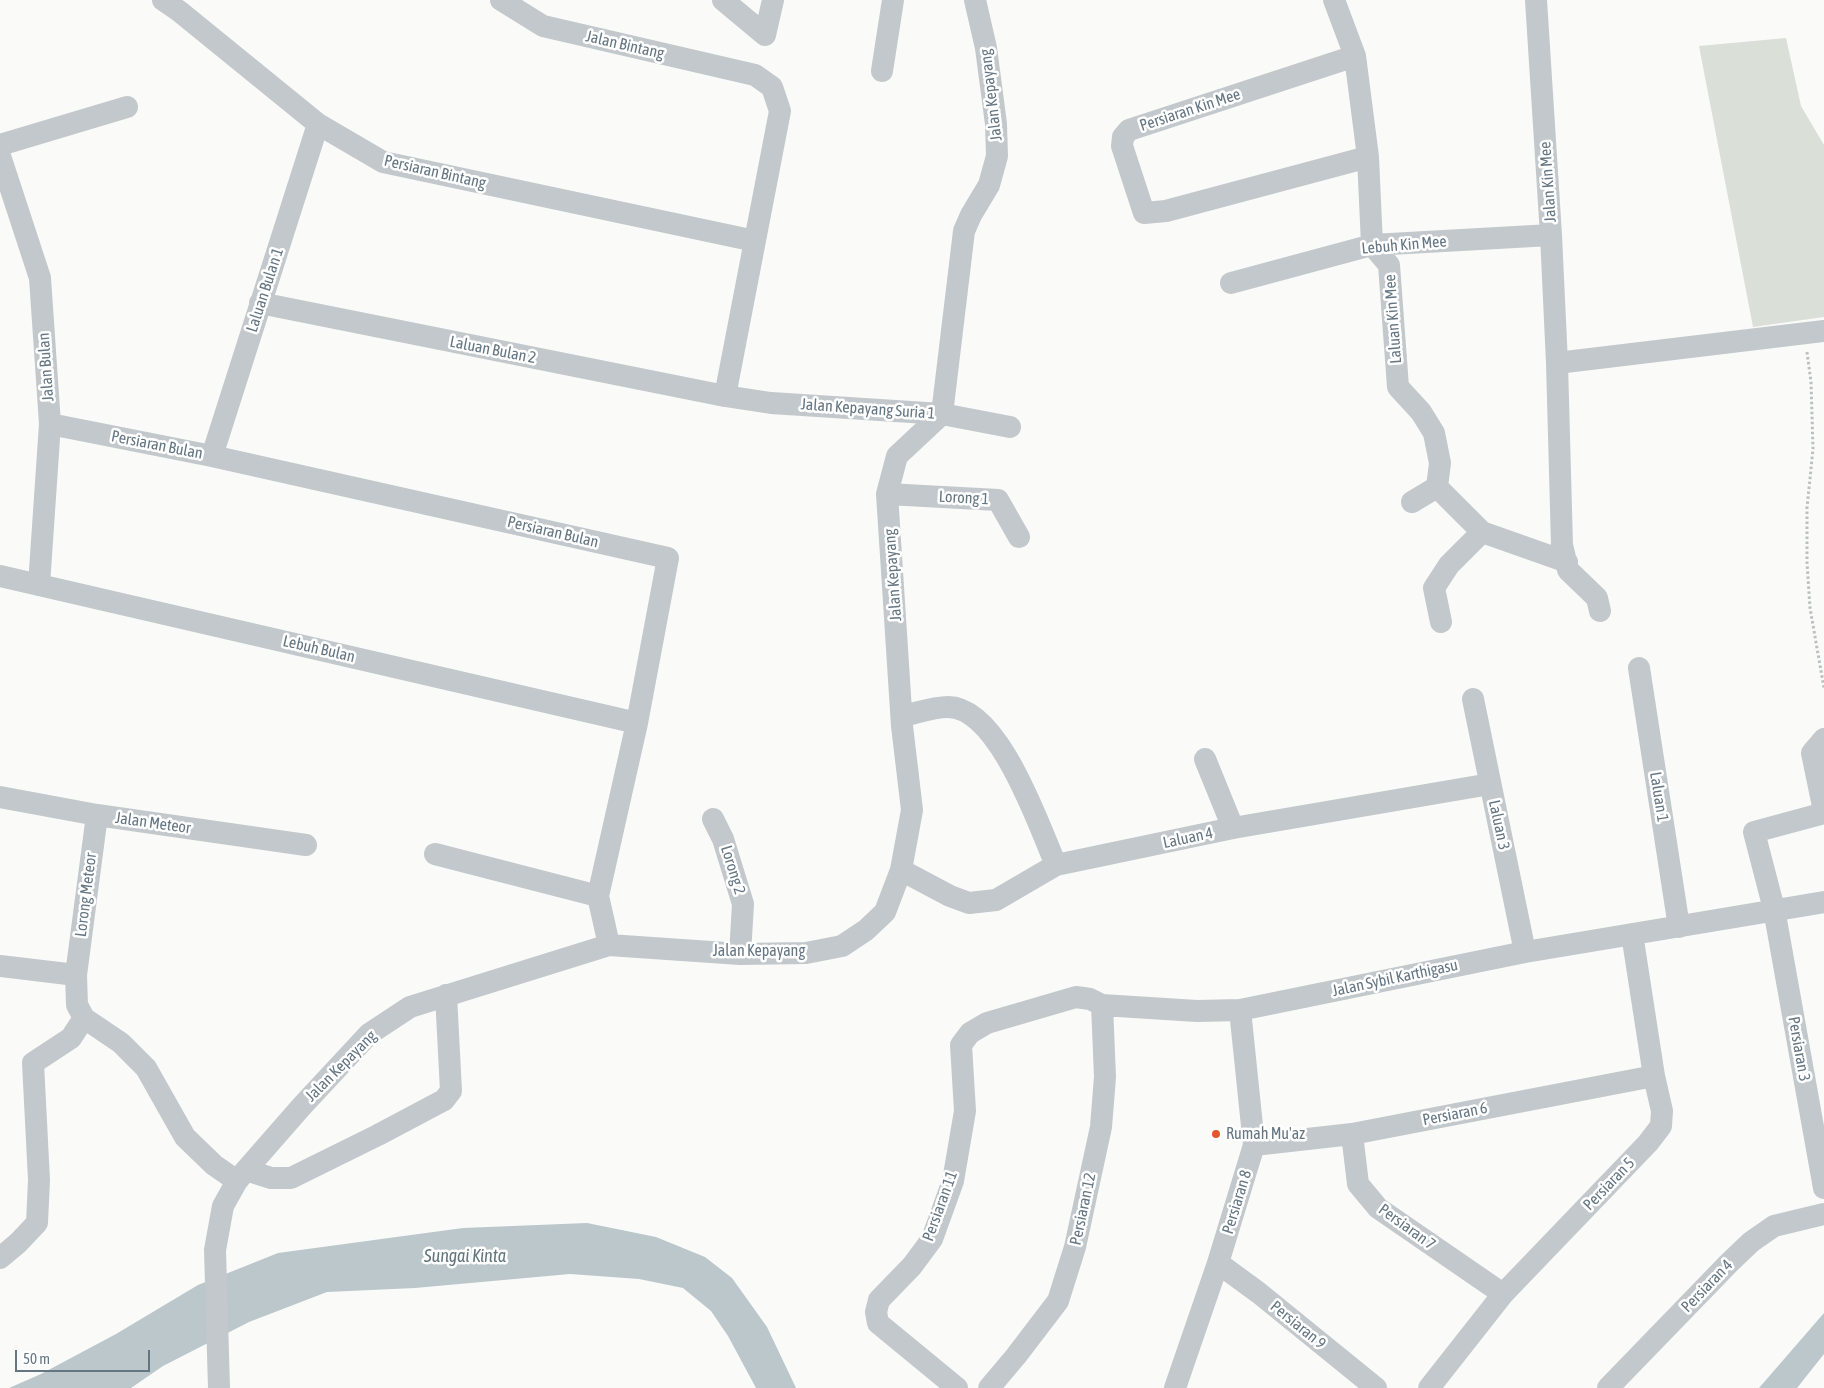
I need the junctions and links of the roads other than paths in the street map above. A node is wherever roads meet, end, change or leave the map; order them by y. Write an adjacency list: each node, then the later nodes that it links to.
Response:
1 (163, 0): 12 (street, Persiaran Bintang)
2 (501, 0): 17 (street, Jalan Bintang)
3 (723, 0): 4 (street)
4 (773, 0)
5 (893, 0): 10 (street)
6 (974, 0): 24 (street, Jalan Kepayang)
7 (1334, 0): 9 (street)
8 (1536, 0): 16 (street, Jalan Kin Mee)
9 (1355, 56): 15 (street); 15 (street, Persiaran Kin Mee)
10 (882, 72)
11 (128, 107): 13 (street)
12 (318, 124): 17 (street, Persiaran Bintang); 20 (street, Laluan Bulan 1)
13 (0, 145)
14 (0, 156): 25 (street, Jalan Bulan)
15 (1368, 157): 18 (street)
16 (1551, 236): 18 (street, Lebuh Kin Mee); 22 (street, Jalan Kin Mee)
17 (755, 241): 23 (street)
18 (1372, 245): 19 (street, Lebuh Kin Mee); 28 (street, Laluan Kin Mee)
19 (1231, 283)
20 (260, 304): 23 (street, Laluan Bulan 2); 27 (street, Laluan Bulan 1)
21 (1814, 332): 22 (street)
22 (1558, 363): 33 (street, Jalan Kin Mee)
23 (725, 396): 24 (street, Jalan Kepayang Suria 1)
24 (942, 414): 26 (street, Jalan Kepayang Suria 1); 29 (street, Jalan Kepayang)
25 (50, 424): 27 (street, Persiaran Bulan); 35 (street, Jalan Bulan)
26 (1010, 427)
27 (212, 456): 41 (street, Persiaran Bulan)
28 (1438, 487): 30 (street); 31 (street)
29 (887, 494): 32 (street, Lorong 1); 40 (street, Jalan Kepayang)
30 (1412, 502)
31 (1482, 532): 33 (street); 37 (street)
32 (1020, 538)
33 (1566, 562): 36 (street)
34 (0, 576): 35 (street, Lebuh Bulan)
35 (39, 585): 41 (street, Lebuh Bulan)
36 (1600, 611)
37 (1441, 622)
38 (1639, 668): 57 (street, Laluan 1)
39 (1473, 699): 44 (street, Laluan 3)
40 (903, 716): 52 (street); 53 (street, Jalan Kepayang)
41 (637, 723): 54 (street, Persiaran Bulan)
42 (1824, 739): 46 (street)
43 (1206, 759): 49 (street)
44 (1490, 784): 49 (street, Laluan 4); 60 (street, Laluan 3)
45 (0, 798): 47 (street, Jalan Meteor)
46 (1824, 812): 56 (street, Persiaran 3)
47 (97, 815): 50 (street, Jalan Meteor); 63 (street, Lorong Meteor)
48 (714, 819): 61 (street, Lorong 2)
49 (1233, 828): 52 (street, Laluan 4)
50 (306, 845)
51 (435, 854): 54 (street)
52 (1056, 865): 53 (street, Laluan 4)
53 (901, 870): 61 (street, Jalan Kepayang)
54 (598, 896): 59 (street, Persiaran Bulan)
55 (1824, 902): 56 (street, Jalan Sybil Karthigasu)
56 (1774, 909): 57 (street, Jalan Sybil Karthigasu); 73 (street, Persiaran 3)
57 (1679, 926): 58 (street, Jalan Sybil Karthigasu)
58 (1632, 934): 60 (street, Jalan Sybil Karthigasu); 69 (street, Persiaran 5)
59 (609, 945): 61 (street, Jalan Kepayang); 64 (street, Jalan Kepayang)
60 (1525, 952): 66 (street, Jalan Sybil Karthigasu)
61 (740, 954)
62 (0, 966): 63 (street)
63 (76, 975): 67 (street, Lorong Meteor)
64 (446, 995): 72 (street, Jalan Kepayang); 72 (street)
65 (1102, 1005): 66 (street, Jalan Sybil Karthigasu); 68 (street, Jalan Sybil Karthigasu); 80 (street, Persiaran 12)
66 (1240, 1010): 71 (street, Persiaran 8)
67 (84, 1018): 72 (street); 75 (street)
68 (970, 1033): 79 (street, Persiaran 11)
69 (1654, 1076): 70 (street, Persiaran 6); 77 (street, Persiaran 5)
70 (1352, 1134): 71 (street, Persiaran 6); 77 (street, Persiaran 7)
71 (1254, 1145): 76 (street, Persiaran 8)
72 (241, 1175): 78 (street, Jalan Kepayang)
73 (1824, 1188)
74 (1824, 1214): 84 (street, Persiaran 4)
75 (0, 1258)
76 (1218, 1263): 81 (street, Persiaran 8); 82 (street, Persiaran 9)
77 (1503, 1294): 83 (street, Persiaran 5)
78 (218, 1388)
79 (957, 1388)
80 (988, 1388)
81 (1175, 1388)
82 (1376, 1388)
83 (1429, 1388)
84 (1608, 1388)

